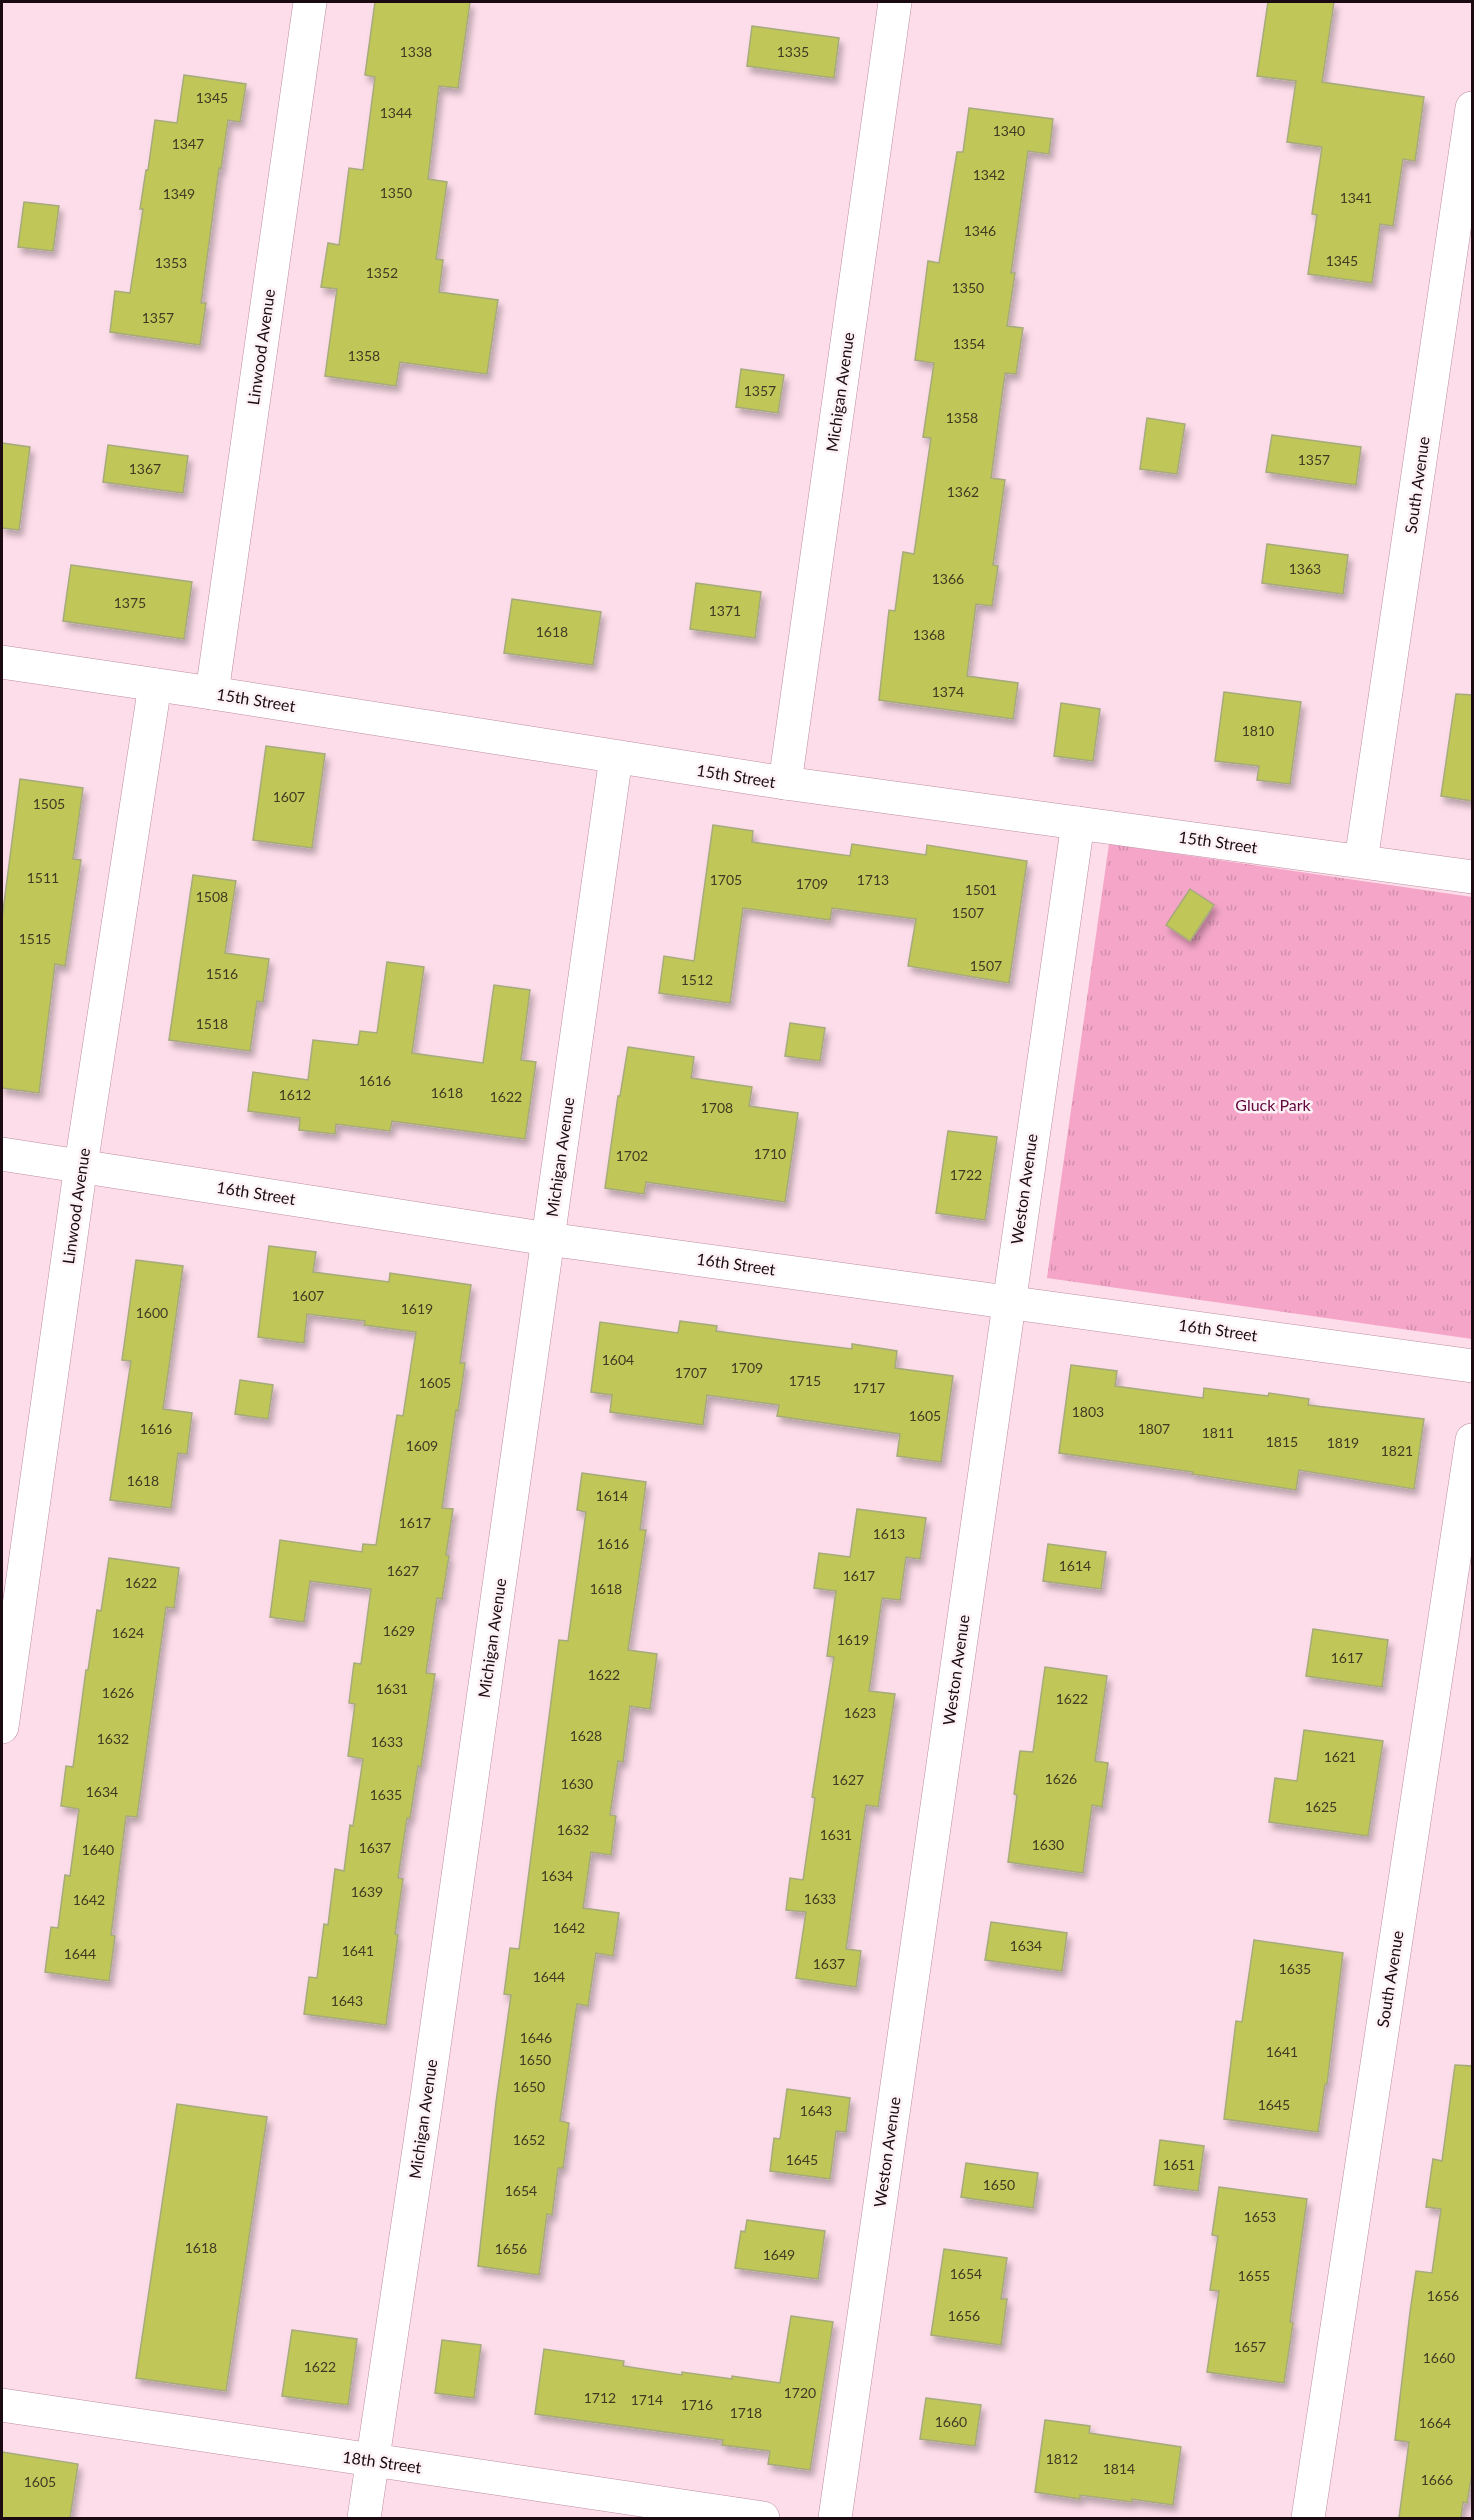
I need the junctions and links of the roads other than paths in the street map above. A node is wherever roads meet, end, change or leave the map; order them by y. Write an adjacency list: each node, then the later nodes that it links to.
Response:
1 (310, 2): 6 (street, Linwood Avenue)
2 (895, 2): 8 (street, Michigan Avenue)
3 (1473, 108): 10 (street, South Avenue)
4 (2, 662): 5 (street, 15th Street)
5 (155, 685): 6 (street, 15th Street); 13 (street, Linwood Avenue)
6 (212, 693): 7 (street, 15th Street)
7 (615, 757): 8 (street, 15th Street); 14 (street, Michigan Avenue)
8 (784, 783): 9 (street, 15th Street)
9 (1078, 823): 10 (street, 15th Street); 15 (street, Weston Avenue)
10 (1360, 861): 11 (street, 15th Street)
11 (1473, 877)
12 (2, 1154): 13 (street, 16th Street)
13 (81, 1166): 14 (street, 16th Street); 18 (street, Linwood Avenue)
14 (548, 1239): 15 (street, 16th Street); 20 (street, Michigan Avenue)
15 (1008, 1300): 16 (street, 16th Street); 23 (street, Weston Avenue)
16 (1473, 1366)
17 (1473, 1440): 24 (street, South Avenue)
18 (2, 1727)
19 (2, 2404): 20 (street, 18th Street)
20 (373, 2461): 21 (street, Michigan Avenue); 22 (street, 18th Street)
21 (364, 2518)
22 (763, 2518)
23 (835, 2518)
24 (1308, 2518)

